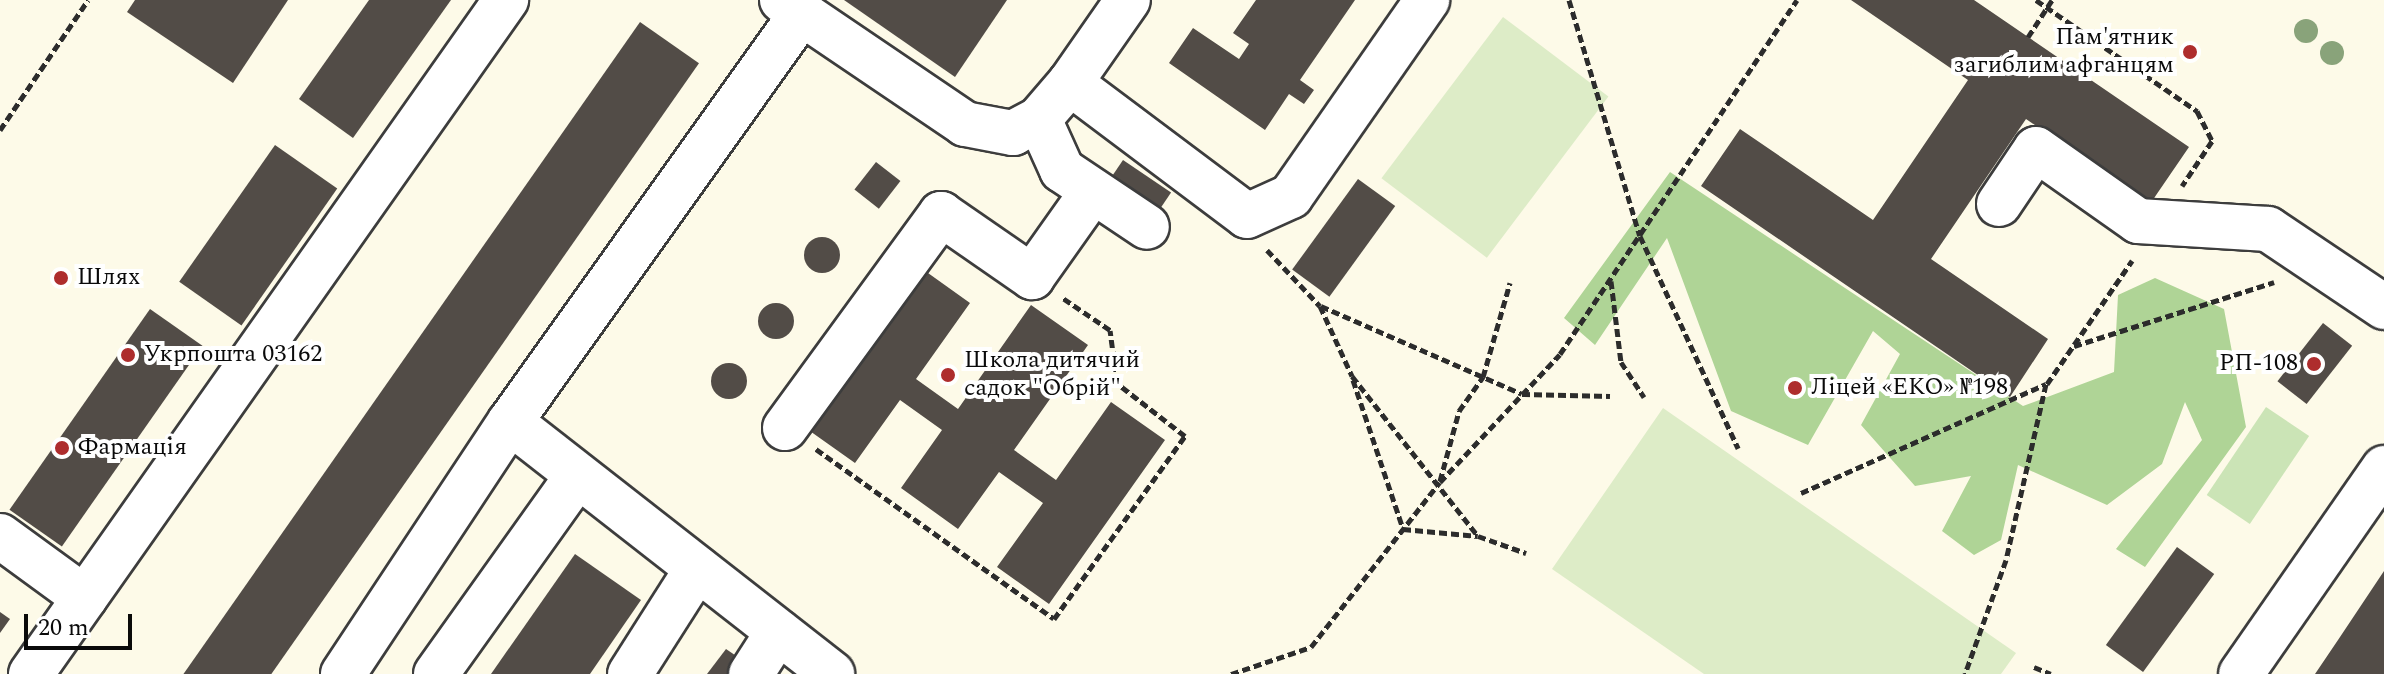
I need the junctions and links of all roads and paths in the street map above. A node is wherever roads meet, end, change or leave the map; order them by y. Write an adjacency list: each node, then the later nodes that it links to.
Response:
1 (88, 0): 12 (path)
2 (506, 0): 42 (lane)
3 (1128, 0): 10 (lane)
4 (1427, 0): 15 (lane)
5 (1569, 0): 17 (path)
6 (1797, 0): 17 (path)
7 (2052, 0): 9 (path)
8 (792, 6): 11 (lane); 30 (lane)
9 (2028, 37)
10 (1070, 83): 11 (lane); 15 (lane)
11 (1039, 119): 13 (lane)
12 (0, 130)
13 (1093, 191): 16 (lane); 19 (lane)
14 (1999, 204): 18 (lane)
15 (1247, 216): 22 (path)
16 (1147, 227)
17 (1640, 236): 20 (path); 32 (path)
18 (2320, 268): 23 (lane); 24 (path)
19 (1032, 277): 31 (lane); 31 (path)
20 (1611, 280): 27 (path); 29 (path)
21 (1510, 283): 26 (path)
22 (1320, 306): 25 (path); 26 (path)
23 (2384, 307)
24 (2072, 347)
25 (1352, 376): 35 (path); 37 (path)
26 (1483, 377): 27 (path); 35 (path)
27 (1522, 394): 28 (path); 35 (path)
28 (1610, 396)
29 (1644, 397)
30 (510, 422): 34 (lane); 46 (lane)
31 (785, 428)
32 (1738, 448)
33 (2384, 468): 54 (lane)
34 (578, 475): 41 (lane); 47 (lane)
35 (1440, 482): 37 (path); 39 (path)
36 (1801, 493): 52 (path)
37 (1403, 529): 39 (path); 51 (path)
38 (0, 536): 42 (lane)
39 (1478, 536): 40 (path)
40 (1526, 553)
41 (697, 569): 43 (lane); 48 (lane)
42 (85, 598): 45 (lane)
43 (778, 632): 49 (lane); 50 (lane)
44 (2034, 667): 53 (path)
45 (31, 674)
46 (343, 674)
47 (436, 674)
48 (630, 674)
49 (751, 674)
50 (832, 674)
51 (1231, 674)
52 (1965, 674)
53 (2051, 674)
54 (2241, 674)

